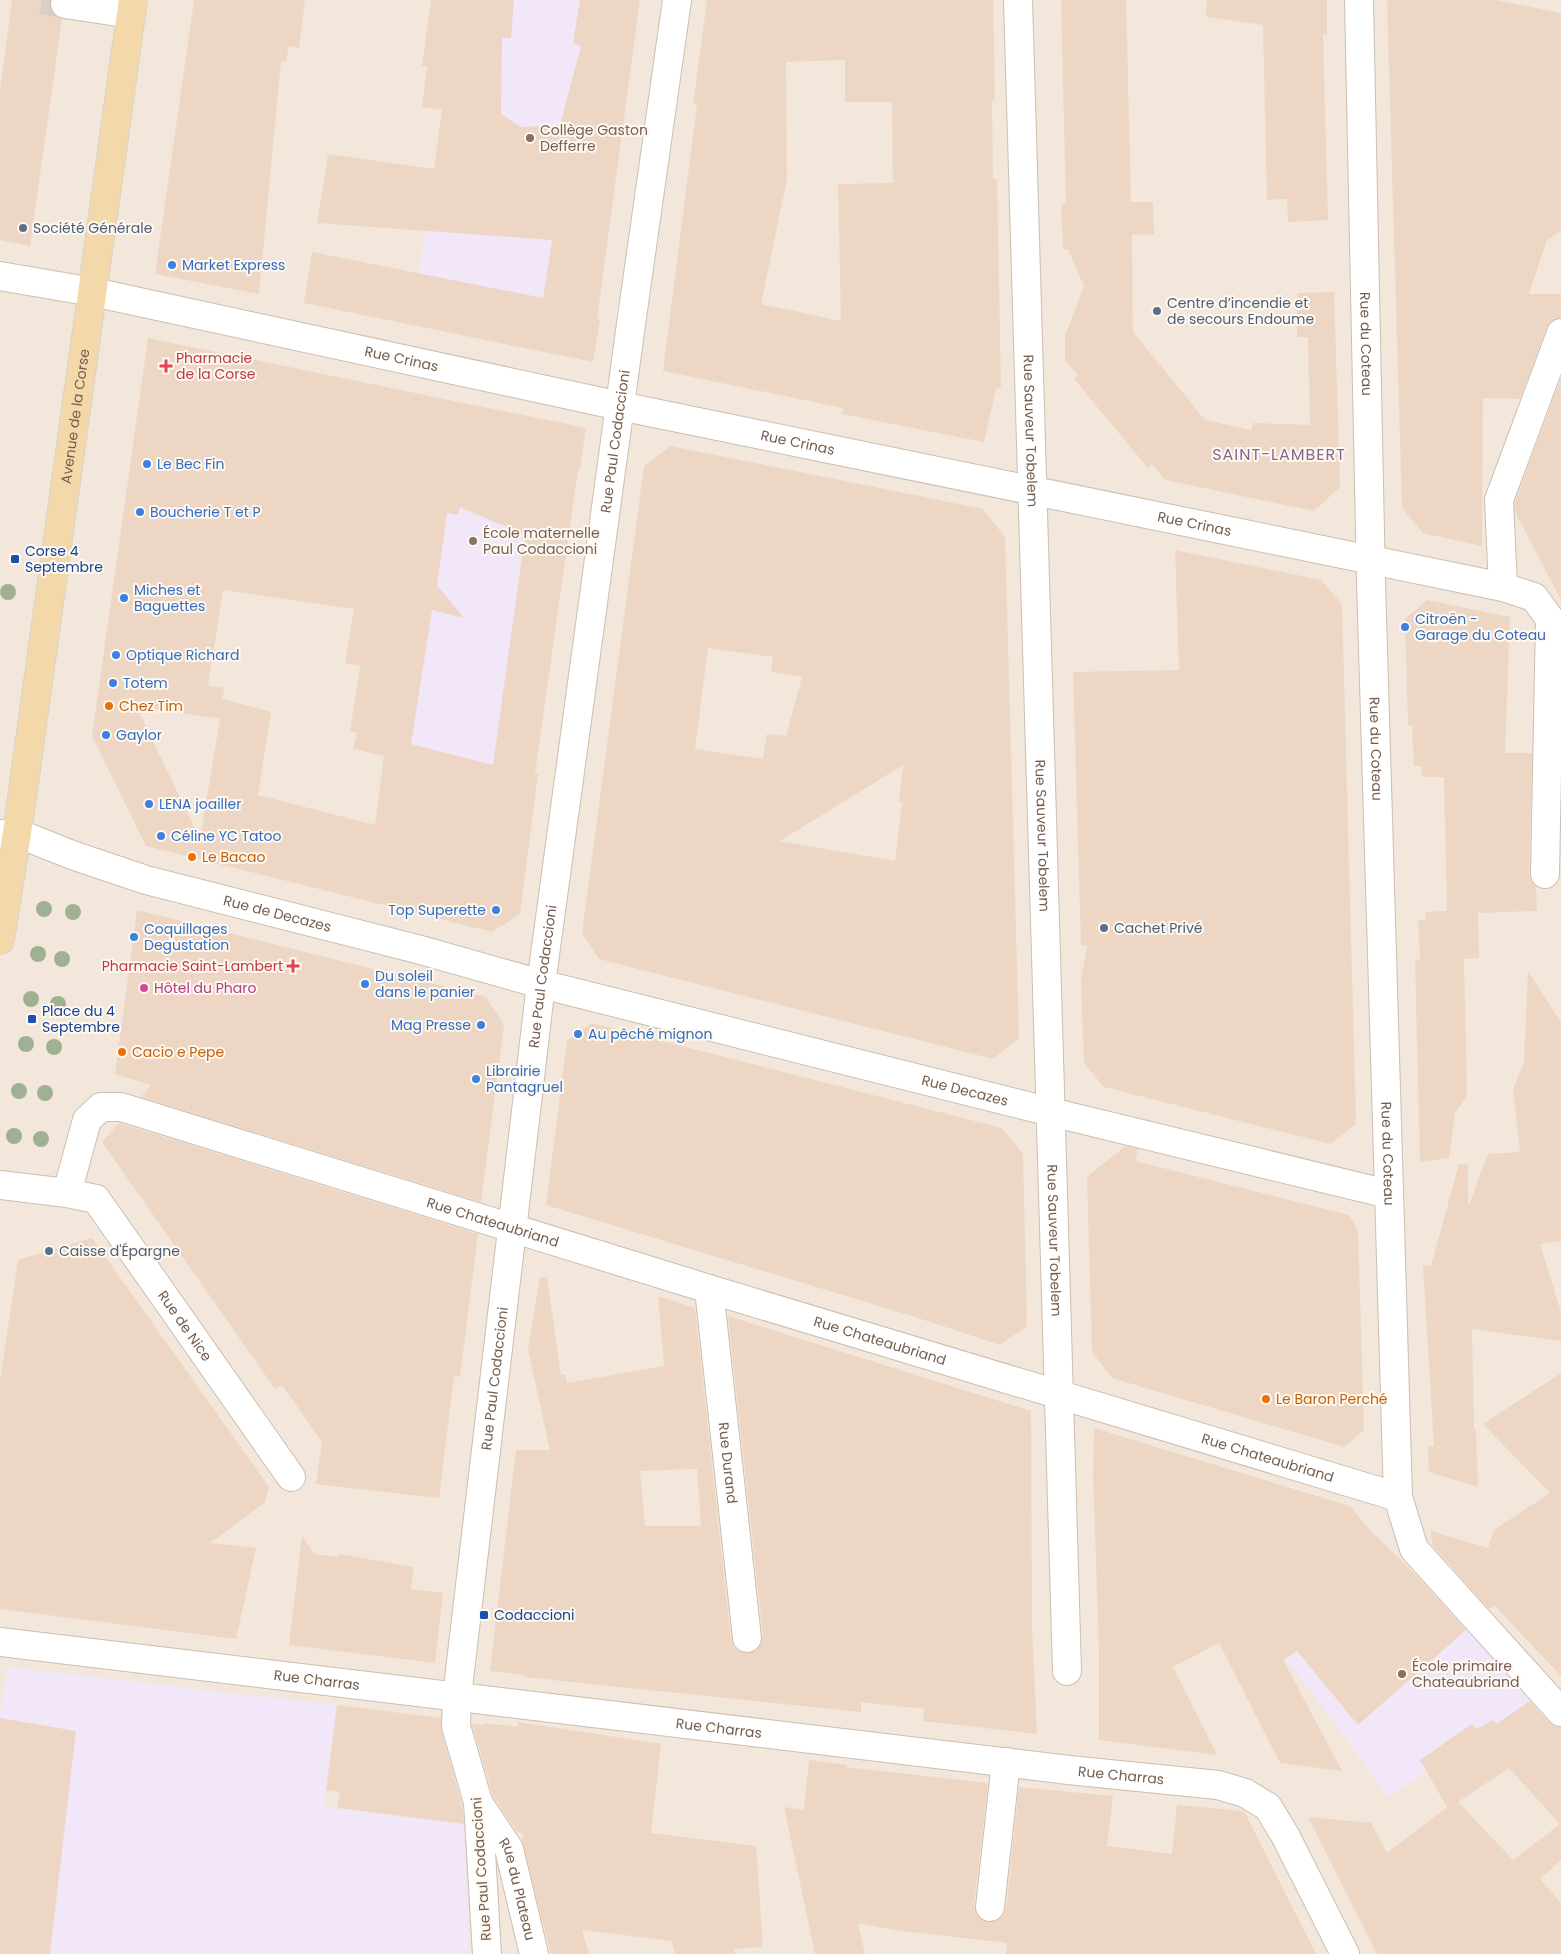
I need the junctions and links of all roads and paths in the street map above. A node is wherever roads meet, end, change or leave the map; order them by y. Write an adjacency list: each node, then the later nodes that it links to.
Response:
1 (678, 0): 9 (street, Rue Paul Codaccioni)
2 (1018, 0): 10 (street, Rue Sauveur Tobelem)
3 (1358, 0): 11 (street, Rue du Coteau)
4 (65, 4): 5 (street)
5 (132, 7): 7 (main road, Avenue de la Corse)
6 (0, 276): 7 (street, Rue Crinas)
7 (93, 292): 9 (street, Rue Crinas); 13 (main road, Avenue de la Corse)
8 (1561, 333): 12 (street)
9 (620, 406): 10 (street, Rue Crinas); 16 (street, Rue Paul Codaccioni)
10 (1032, 491): 11 (street, Rue Crinas); 17 (street, Rue Sauveur Tobelem)
11 (1370, 560): 12 (street, Rue Crinas); 20 (street, Rue du Coteau)
12 (1503, 587): 14 (street, Rue Crinas)
13 (8, 833): 15 (main road); 16 (street, Rue de Decazes)
14 (1545, 874)
15 (0, 940)
16 (541, 984): 17 (street, Rue Decazes); 21 (street, Rue Paul Codaccioni)
17 (1050, 1112): 20 (street, Rue Decazes); 23 (street, Rue Sauveur Tobelem)
18 (0, 1184): 19 (street)
19 (67, 1193): 21 (street, Rue Chateaubriand); 24 (street, Rue de Nice)
20 (1388, 1194): 25 (street, Rue du Coteau)
21 (512, 1228): 22 (street, Rue Chateaubriand); 29 (street, Rue Paul Codaccioni)
22 (709, 1289): 23 (street, Rue Chateaubriand); 26 (street, Rue Durand)
23 (1060, 1395): 25 (street, Rue Chateaubriand); 28 (street, Rue Sauveur Tobelem)
24 (291, 1477)
25 (1398, 1496): 30 (street)
26 (748, 1638)
27 (0, 1642): 29 (street, Rue Charras)
28 (1067, 1671)
29 (457, 1696): 31 (street, Rue Charras); 32 (street, Rue Paul Codaccioni)
30 (1561, 1712)
31 (1006, 1762): 33 (street); 36 (street, Rue Charras)
32 (478, 1802): 34 (street, Rue Paul Codaccioni); 35 (street, Rue du Plateau)
33 (990, 1907)
34 (487, 1954)
35 (534, 1954)
36 (1345, 1954)

